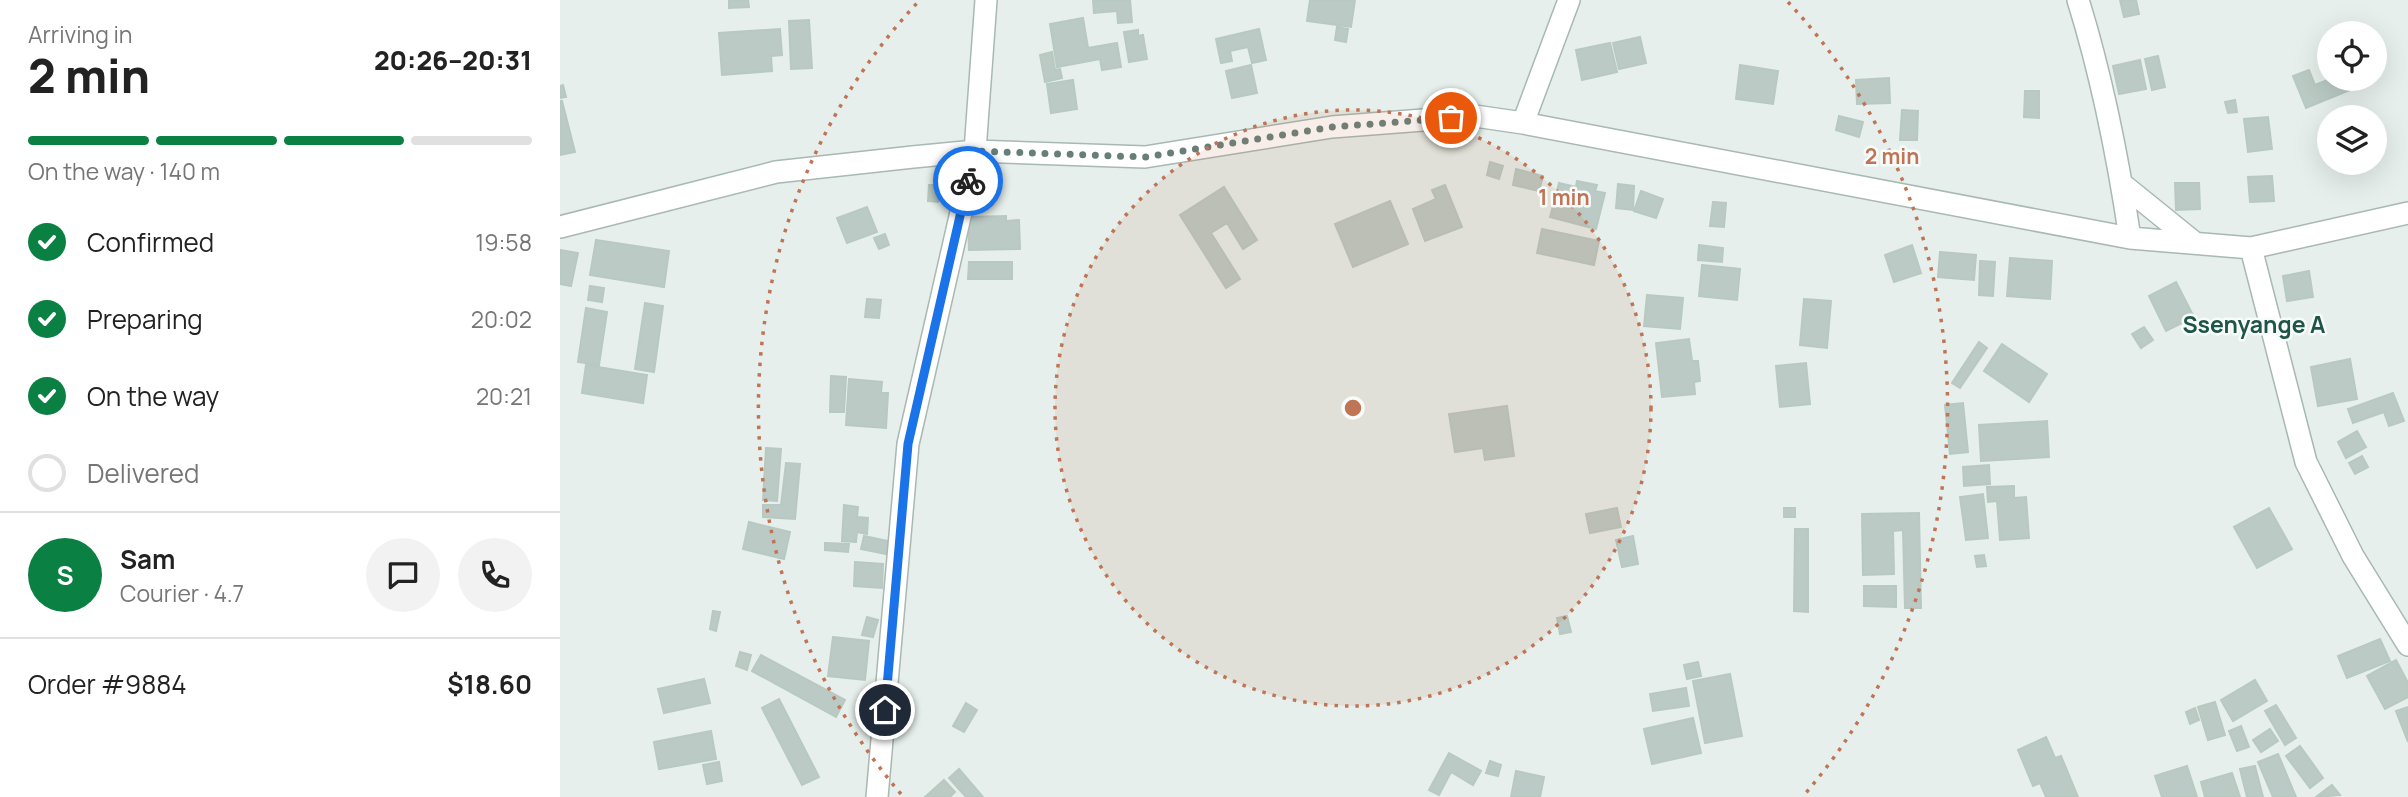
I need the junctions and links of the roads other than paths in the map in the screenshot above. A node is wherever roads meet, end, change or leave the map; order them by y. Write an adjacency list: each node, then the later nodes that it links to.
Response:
1 (986, 0): 5 (street)
2 (1569, 0): 4 (street)
3 (2078, 0): 6 (street)
4 (1523, 123): 5 (street); 9 (street)
5 (975, 151): 8 (street); 13 (street)
6 (2122, 184): 9 (street); 10 (street)
7 (2408, 213): 11 (street)
8 (560, 227)
9 (2130, 238): 10 (street)
10 (2196, 243): 11 (street)
11 (2251, 248): 12 (street)
12 (2408, 645)
13 (877, 797)

